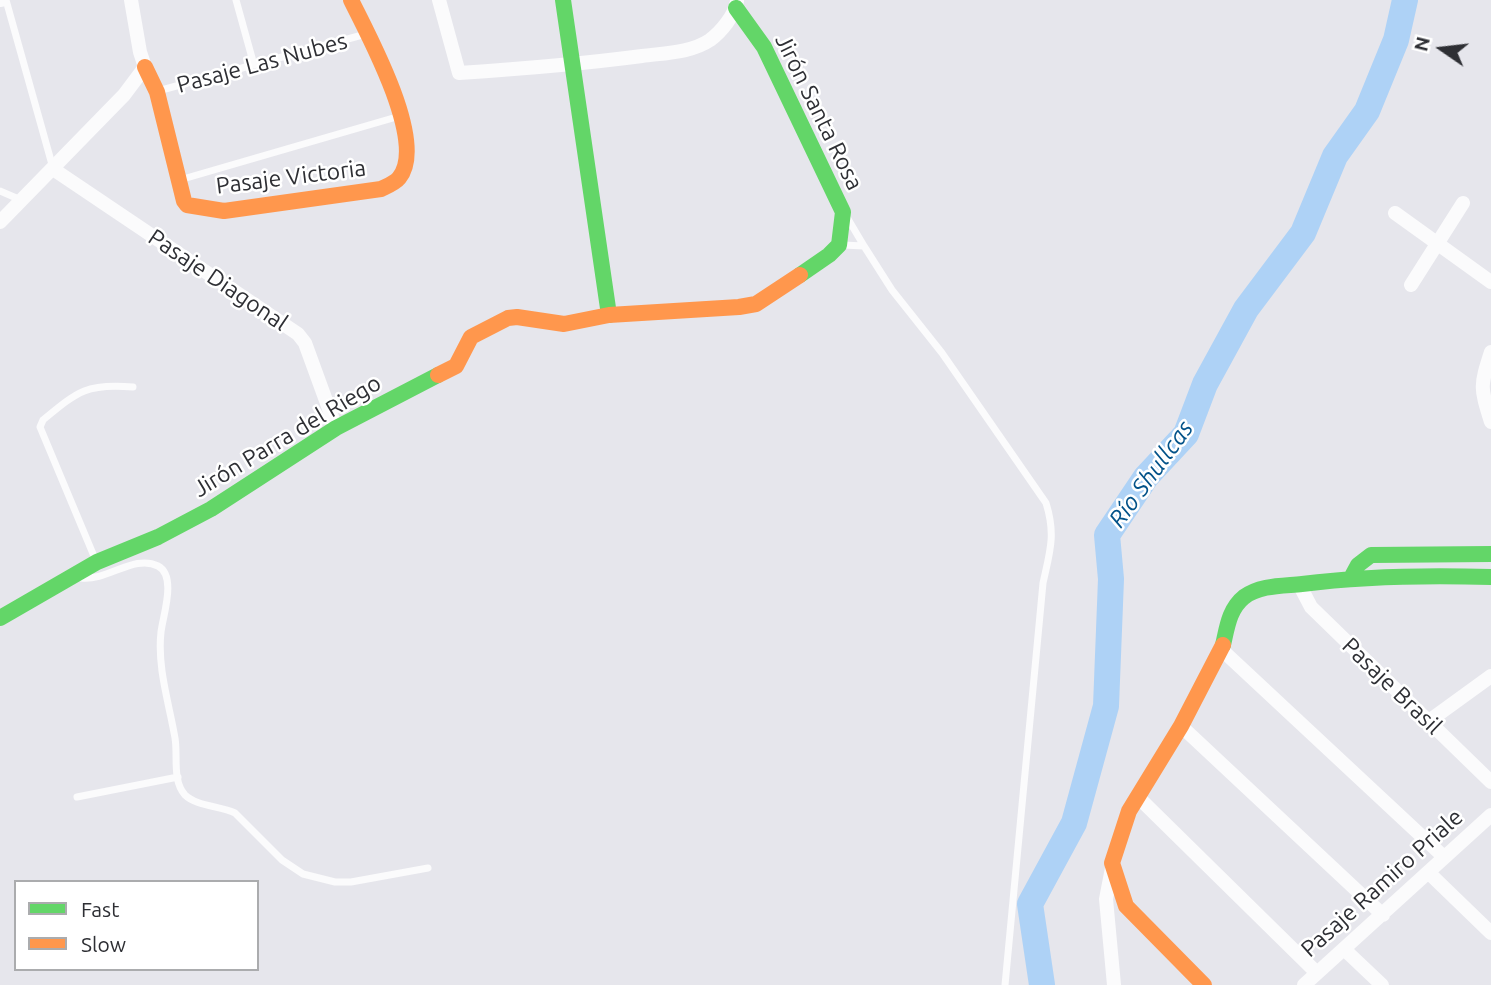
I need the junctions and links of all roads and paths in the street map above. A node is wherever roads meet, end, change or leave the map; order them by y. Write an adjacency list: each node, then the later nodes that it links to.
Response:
1 (3, 0): 14 (lane)
2 (131, 0): 11 (street)
3 (236, 0): 9 (lane)
4 (351, 0): 8 (street)
5 (439, 0): 10 (street)
6 (564, 0): 10 (street)
7 (736, 4): 10 (street, Jirón Santa Rosa); 19 (street, Jirón Santa Rosa)
8 (366, 34): 9 (lane, Pasaje Las Nubes); 13 (street)
9 (254, 65): 12 (lane, Pasaje Las Nubes)
10 (572, 65): 27 (street)
11 (145, 67): 12 (street); 14 (street)
12 (157, 92): 15 (street)
13 (402, 115): 15 (lane); 15 (street, Pasaje Victoria)
14 (53, 169): 17 (street); 31 (street, Pasaje Diagonal)
15 (179, 180)
16 (0, 191): 17 (lane)
17 (21, 201): 21 (street)
18 (1463, 203): 22 (street)
19 (843, 212): 23 (street, Jirón Santa Rosa); 24 (lane)
20 (1395, 213): 22 (street)
21 (0, 222)
22 (1436, 242): 25 (street); 26 (street)
23 (839, 245): 24 (lane); 27 (street)
24 (864, 246): 56 (lane)
25 (1491, 282)
26 (1411, 285)
27 (609, 315): 31 (street, Jirón Parra del Riego)
28 (1491, 352): 30 (street)
29 (133, 387): 33 (lane)
30 (1491, 422)
31 (336, 428): 33 (street, Jirón Parra del Riego)
32 (1491, 554): 36 (street)
33 (97, 562): 34 (street, Jirón Parra del Riego)
34 (74, 577): 38 (street, Jirón Parra del Riego); 43 (lane)
35 (1491, 577): 36 (street)
36 (1351, 578): 37 (street)
37 (1299, 584): 39 (street); 41 (street, Pasaje Brasil)
38 (0, 618)
39 (1222, 650): 42 (street); 48 (street)
40 (1491, 676): 41 (street)
41 (1429, 721): 44 (street, Pasaje Brasil)
42 (1181, 726): 46 (street); 52 (street)
43 (178, 777): 45 (lane); 50 (lane)
44 (1491, 782)
45 (77, 797)
46 (1139, 798): 49 (street); 55 (street)
47 (1491, 815): 48 (street, Pasaje Ramiro Priale)
48 (1444, 857): 51 (street, Pasaje Ramiro Priale)
49 (1112, 863): 57 (street); 58 (street)
50 (428, 869)
51 (1429, 873): 52 (street, Pasaje Ramiro Priale); 53 (street)
52 (1383, 915): 54 (street, Pasaje Ramiro Priale)
53 (1491, 933)
54 (1345, 950): 55 (street, Pasaje Ramiro Priale); 60 (street)
55 (1317, 973): 59 (street, Pasaje Ramiro Priale)
56 (1005, 985)
57 (1114, 985)
58 (1204, 985)
59 (1304, 985)
60 (1382, 985)

